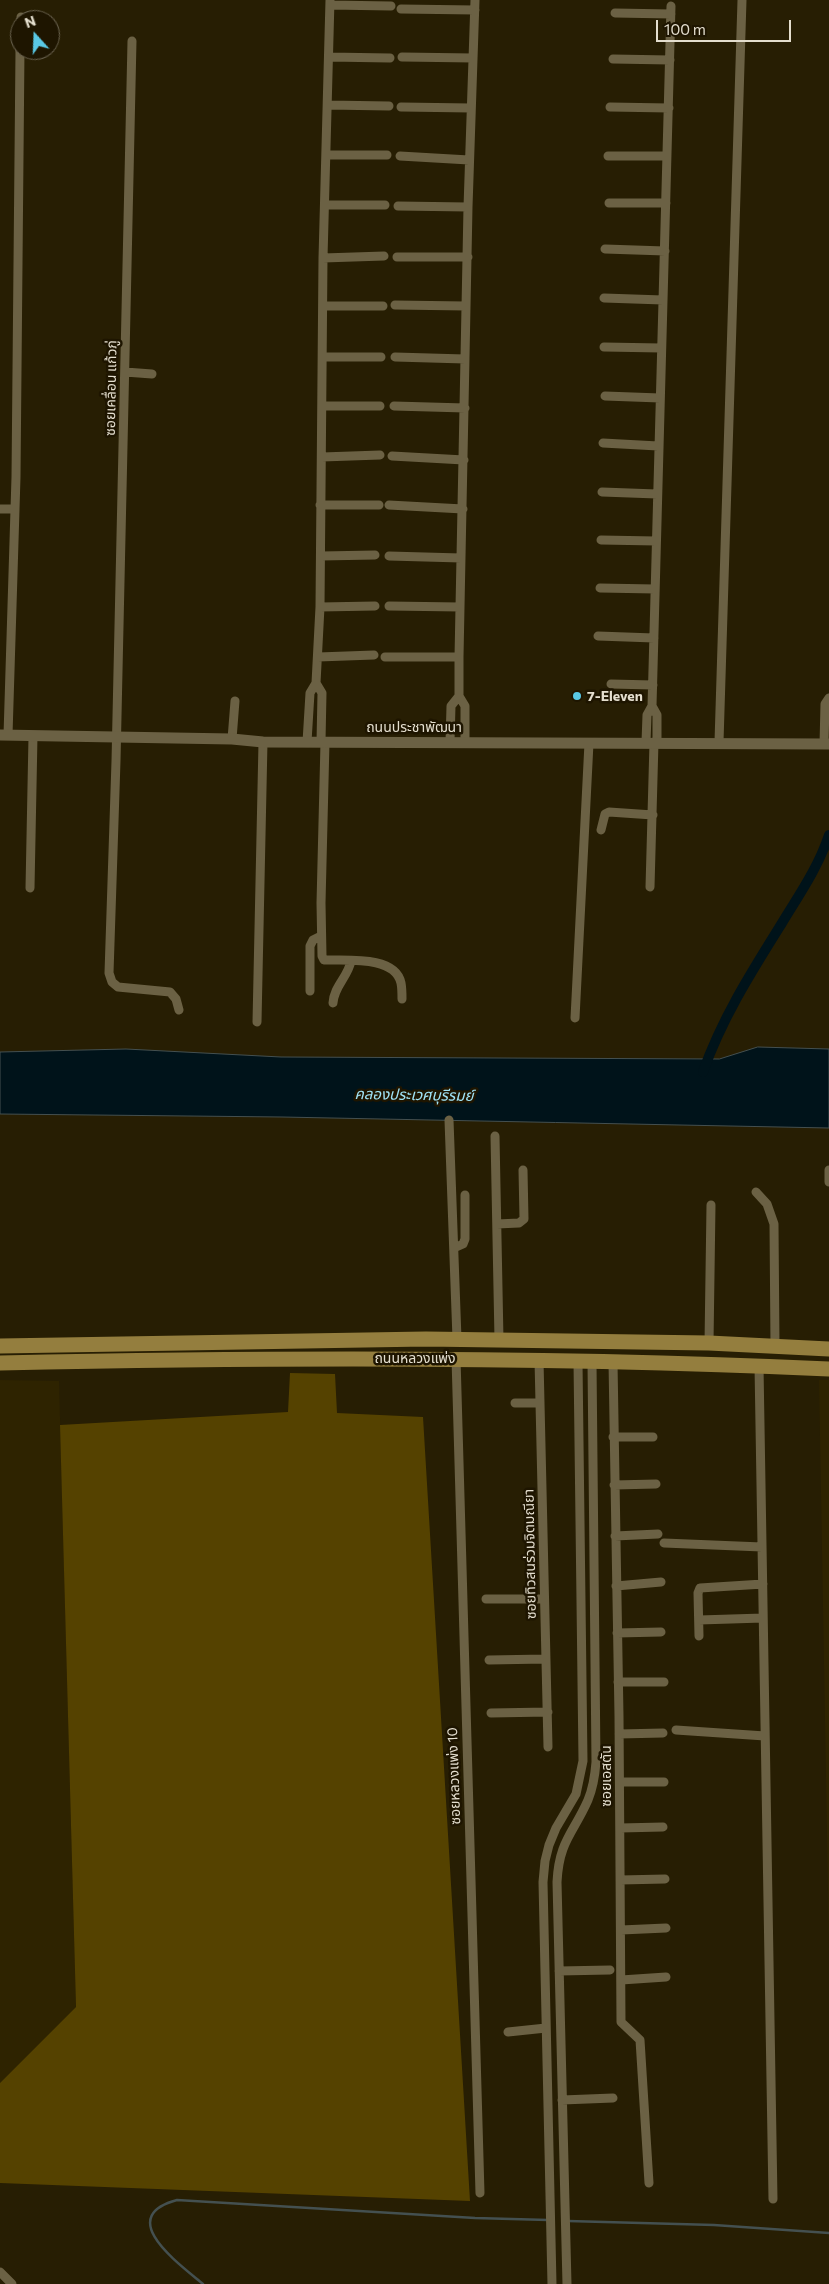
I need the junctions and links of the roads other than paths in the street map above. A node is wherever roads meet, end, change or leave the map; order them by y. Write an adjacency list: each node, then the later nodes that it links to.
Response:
1 (475, 0): 6 (street)
2 (742, 0): 108 (street)
3 (330, 2): 4 (street); 9 (street)
4 (391, 6)
5 (401, 9): 6 (street)
6 (475, 10): 12 (street)
7 (615, 13): 15 (street)
8 (132, 41): 52 (street, ซอยเคลื่อน แก้วภู่)
9 (329, 57): 11 (street); 16 (street)
10 (402, 57): 12 (street)
11 (390, 58)
12 (473, 58): 20 (street)
13 (613, 59): 15 (street)
14 (20, 60): 73 (street)
15 (670, 60): 21 (street)
16 (328, 104): 17 (street); 22 (street)
17 (389, 106)
18 (401, 107): 20 (street)
19 (610, 107): 21 (street)
20 (471, 108): 27 (street)
21 (668, 108): 26 (street)
22 (326, 154): 23 (street); 30 (street)
23 (387, 155)
24 (400, 156): 27 (street)
25 (608, 156): 26 (street)
26 (667, 156): 29 (street)
27 (470, 160): 33 (street)
28 (609, 203): 29 (street)
29 (666, 203): 35 (street)
30 (325, 205): 31 (street); 39 (street)
31 (385, 205)
32 (398, 206): 33 (street)
33 (468, 207): 38 (street)
34 (605, 250): 35 (street)
35 (664, 251): 41 (street)
36 (384, 256): 39 (street)
37 (398, 257): 38 (street)
38 (468, 257): 45 (street)
39 (323, 258): 43 (street)
40 (604, 298): 41 (street)
41 (663, 300): 47 (street)
42 (395, 305): 45 (street)
43 (323, 306): 44 (street); 48 (street)
44 (383, 306)
45 (466, 306): 51 (street)
46 (604, 347): 47 (street)
47 (661, 348): 55 (street)
48 (323, 357): 49 (street); 56 (street)
49 (381, 357)
50 (395, 357): 51 (street)
51 (465, 359): 59 (street)
52 (125, 372): 53 (street); 100 (street, ซอยเคลื่อน แก้วภู่)
53 (152, 374)
54 (605, 396): 55 (street)
55 (660, 398): 61 (street)
56 (322, 406): 57 (street); 64 (street)
57 (380, 406)
58 (394, 406): 59 (street)
59 (465, 408): 65 (street)
60 (603, 443): 61 (street)
61 (658, 446): 67 (street)
62 (380, 455): 64 (street)
63 (392, 456): 65 (street)
64 (322, 457): 68 (street)
65 (464, 460): 72 (street)
66 (602, 492): 67 (street)
67 (657, 494): 75 (street)
68 (320, 505): 69 (street); 77 (street)
69 (379, 505)
70 (389, 505): 72 (street)
71 (0, 508): 73 (street)
72 (463, 508): 79 (street)
73 (15, 509): 98 (street)
74 (601, 540): 75 (street)
75 (656, 541): 81 (street)
76 (376, 555): 77 (street)
77 (321, 556): 84 (street)
78 (390, 556): 79 (street)
79 (461, 558): 85 (street)
80 (600, 588): 81 (street)
81 (655, 589): 87 (street)
82 (376, 606): 84 (street)
83 (389, 606): 85 (street)
84 (320, 607): 89 (street)
85 (460, 608): 91 (street)
86 (598, 636): 87 (street)
87 (654, 638): 94 (street)
88 (374, 655): 89 (street)
89 (318, 657): 92 (street)
90 (385, 657): 91 (street)
91 (459, 657): 95 (street)
92 (316, 683): 103 (street); 104 (street)
93 (611, 684): 94 (street)
94 (653, 685): 107 (street)
95 (459, 696): 105 (street); 106 (street)
96 (829, 698): 110 (street)
97 (235, 701): 101 (street)
98 (4, 735): 99 (street, ถนนประชาพัฒนา)
99 (33, 736): 100 (street, ถนนประชาพัฒนา); 114 (street)
100 (117, 737): 101 (street, ถนนประชาพัฒนา); 120 (street, ซอยเคลื่อน แก้วภู่)
101 (232, 739): 102 (street, ถนนประชาพัฒนา)
102 (263, 742): 103 (street, ถนนประชาพัฒนา); 122 (street)
103 (307, 742): 104 (street, ถนนประชาพัฒนา)
104 (323, 742): 105 (street, ถนนประชาพัฒนา); 115 (street)
105 (450, 742): 106 (street, ถนนประชาพัฒนา)
106 (466, 742): 109 (street, ถนนประชาพัฒนา)
107 (652, 742): 108 (street, ถนนประชาพัฒนา); 109 (street, ถนนประชาพัฒนา); 111 (street)
108 (719, 742): 110 (street, ถนนประชาพัฒนา)
109 (589, 743): 121 (street)
110 (826, 744)
111 (653, 815): 112 (street); 113 (street)
112 (602, 830)
113 (650, 887)
114 (30, 888)
115 (321, 936): 116 (street); 117 (street)
116 (351, 961): 118 (street); 119 (street)
117 (310, 992)
118 (402, 999)
119 (333, 1003)
120 (179, 1010)
121 (575, 1018)
122 (257, 1022)
123 (449, 1120): 132 (street)
124 (495, 1136): 131 (street)
125 (523, 1170): 131 (street)
126 (829, 1170): 127 (street)
127 (829, 1182)
128 (756, 1192): 138 (street)
129 (465, 1195): 132 (street)
130 (711, 1205): 136 (street)
131 (497, 1224): 135 (street)
132 (454, 1248): 134 (street)
133 (426, 1338): 134 (main road, ถนนหลวงแพ่ง); 137 (main road, ถนนหลวงแพ่ง); 140 (main road)
134 (457, 1339): 135 (main road, ถนนหลวงแพ่ง)
135 (499, 1340): 136 (main road, ถนนหลวงแพ่ง)
136 (709, 1343): 138 (main road, ถนนหลวงแพ่ง); 146 (main road)
137 (0, 1346)
138 (775, 1346): 139 (main road, ถนนหลวงแพ่ง)
139 (829, 1349)
140 (426, 1357): 141 (main road, ถนนหลวงแพ่ง); 145 (main road, ถนนหลวงแพ่ง)
141 (456, 1358): 142 (main road, ถนนหลวงแพ่ง); 199 (street, ซอยหลวงแพ่ง 10)
142 (539, 1360): 143 (main road, ถนนหลวงแพ่ง); 150 (street, ซอยทิวสนร่วมจิตมณียา)
143 (585, 1362): 144 (main road, ถนนหลวงแพ่ง); 151 (street); 152 (street)
144 (613, 1362): 146 (main road, ถนนหลวงแพ่ง); 153 (street, ซอยเอสตัน)
145 (0, 1363)
146 (710, 1363): 147 (main road, ถนนหลวงแพ่ง)
147 (759, 1366): 148 (main road, ถนนหลวงแพ่ง); 160 (street)
148 (829, 1369)
149 (515, 1403): 150 (street)
150 (540, 1403): 164 (street, ซอยทิวสนร่วมจิตมณียา)
151 (579, 1429): 152 (street); 194 (street)
152 (593, 1429): 191 (street)
153 (613, 1437): 154 (street); 156 (street, ซอยเอสตัน)
154 (653, 1437)
155 (656, 1484): 156 (street)
156 (614, 1485): 158 (street, ซอยเอสตัน)
157 (658, 1534): 158 (street)
158 (615, 1536): 163 (street, ซอยเอสตัน)
159 (664, 1543): 160 (street)
160 (762, 1547): 162 (street)
161 (660, 1582): 163 (street)
162 (763, 1584): 166 (street); 167 (street)
163 (616, 1586): 169 (street, ซอยเอสตัน)
164 (544, 1599): 165 (street); 171 (street, ซอยทิวสนร่วมจิตมณียา)
165 (486, 1600)
166 (763, 1618): 167 (street); 180 (street)
167 (699, 1620): 170 (street)
168 (661, 1632): 169 (street)
169 (617, 1633): 173 (street, ซอยเอสตัน)
170 (699, 1636)
171 (545, 1659): 172 (street); 175 (street, ซอยทิวสนร่วมจิตมณียา)
172 (489, 1660)
173 (618, 1682): 174 (street); 179 (street, ซอยเอสตัน)
174 (664, 1682)
175 (548, 1712): 176 (street); 181 (street, ซอยทิวสนร่วมจิตมณียา)
176 (491, 1713)
177 (676, 1730): 180 (street)
178 (663, 1733): 179 (street)
179 (619, 1734): 182 (street, ซอยเอสตัน)
180 (765, 1736): 200 (street)
181 (548, 1747)
182 (620, 1782): 183 (street); 185 (street, ซอยเอสตัน)
183 (664, 1782)
184 (663, 1827): 185 (street)
185 (620, 1828): 187 (street, ซอยเอสตัน)
186 (665, 1879): 187 (street)
187 (620, 1880): 189 (street, ซอยเอสตัน)
188 (666, 1928): 189 (street)
189 (621, 1930): 193 (street, ซอยเอสตัน)
190 (610, 1970): 191 (street)
191 (559, 1971): 197 (street)
192 (666, 1977): 193 (street)
193 (621, 1980): 198 (street, ซอยเอสตัน)
194 (546, 2028): 195 (street); 203 (street)
195 (508, 2032)
196 (612, 2098): 197 (street)
197 (562, 2100): 204 (street)
198 (649, 2182)
199 (480, 2193)
200 (773, 2199)
201 (0, 2272): 202 (street)
202 (12, 2284)
203 (552, 2284)
204 (567, 2284)

